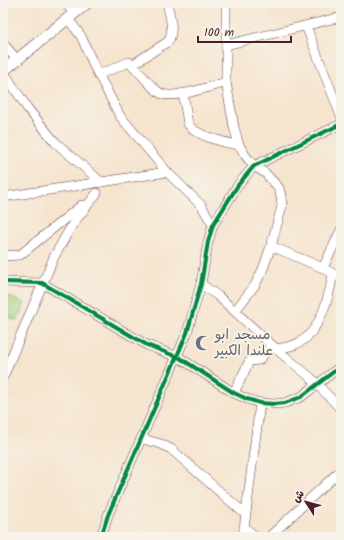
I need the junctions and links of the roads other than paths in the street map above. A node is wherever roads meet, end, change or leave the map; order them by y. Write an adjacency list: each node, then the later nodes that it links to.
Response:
1 (65, 3): 5 (street)
2 (87, 3): 5 (main road)
3 (167, 3): 11 (street)
4 (226, 3): 9 (street)
5 (71, 16): 10 (main road); 13 (street)
6 (341, 17): 7 (street)
7 (306, 26): 9 (street); 16 (street)
8 (3, 44): 10 (street)
9 (226, 45): 14 (street)
10 (17, 60): 12 (main road)
11 (132, 64): 13 (street); 15 (street)
12 (3, 71): 22 (street)
13 (98, 75): 20 (street)
14 (226, 82): 15 (street); 18 (street)
15 (183, 93): 18 (street)
16 (341, 116)
17 (341, 124): 19 (street)
18 (239, 145): 19 (street)
19 (254, 166): 26 (street); 29 (street)
20 (167, 172): 21 (street); 25 (street)
21 (112, 180): 22 (street); 23 (street)
22 (101, 182): 24 (street)
23 (96, 193): 30 (street); 34 (street)
24 (3, 197)
25 (200, 205): 26 (street); 27 (street)
26 (220, 214): 27 (street)
27 (213, 225): 35 (street)
28 (341, 230): 31 (street)
29 (271, 246): 31 (street); 36 (street)
30 (3, 256)
31 (323, 268): 32 (street)
32 (337, 276): 37 (street)
33 (3, 282): 34 (street)
34 (42, 283): 38 (street); 40 (street)
35 (201, 284): 36 (street); 38 (street)
36 (235, 311): 37 (street)
37 (274, 347): 41 (street); 42 (street)
38 (178, 357): 42 (street); 45 (street); 49 (street)
39 (341, 366): 41 (street)
40 (3, 377)
41 (318, 385): 43 (street); 44 (street)
42 (234, 394): 43 (street)
43 (260, 403): 47 (street)
44 (341, 409)
45 (146, 440): 47 (street); 50 (street)
46 (341, 470): 53 (street)
47 (245, 514): 48 (street)
48 (244, 527): 51 (street); 52 (street)
49 (101, 537)
50 (108, 537)
51 (243, 537)
52 (256, 537)
53 (269, 537)

